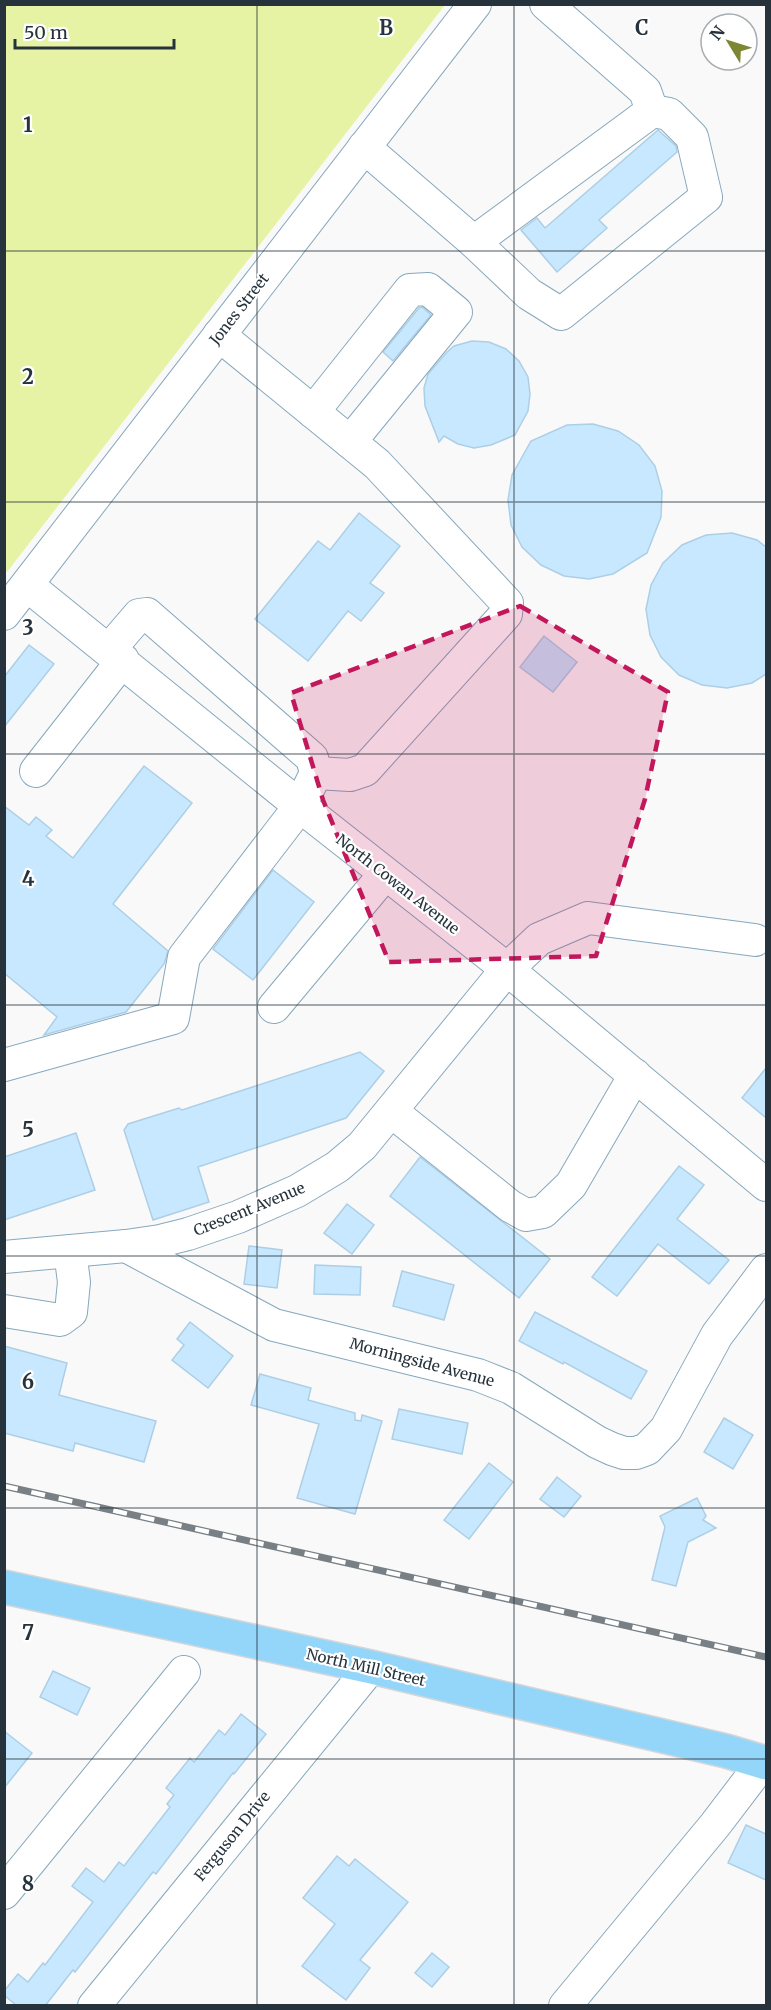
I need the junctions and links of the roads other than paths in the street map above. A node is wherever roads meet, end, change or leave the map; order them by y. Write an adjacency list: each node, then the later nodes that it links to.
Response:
1 (475, 4): 4 (street, Jones Street)
2 (546, 4): 3 (street)
3 (652, 111): 5 (street); 5 (street)
4 (364, 147): 5 (street); 6 (street, Jones Street)
5 (474, 242)
6 (219, 335): 7 (street); 9 (street, Jones Street)
7 (313, 411): 8 (street); 8 (street)
8 (350, 442): 13 (street)
9 (27, 585): 10 (street, Jones Street); 11 (street, North Cowan Avenue)
10 (4, 614)
11 (116, 655): 12 (street); 13 (street); 14 (street, North Cowan Avenue)
12 (36, 771)
13 (316, 773): 14 (street)
14 (300, 806): 15 (street, North Cowan Avenue); 19 (street)
15 (385, 874): 17 (street, North Cowan Avenue); 18 (street)
16 (755, 940): 17 (street, Crescent Avenue)
17 (507, 969): 20 (street, North Cowan Avenue); 21 (street, Crescent Avenue)
18 (274, 1007)
19 (4, 1065)
20 (635, 1075): 21 (street); 22 (street, North Cowan Avenue)
21 (391, 1111): 23 (street, Crescent Avenue)
22 (764, 1177)
23 (126, 1246): 24 (street, Crescent Avenue); 26 (street, Morningside Avenue)
24 (70, 1251): 25 (street, Crescent Avenue); 27 (street)
25 (4, 1257)
26 (766, 1270)
27 (4, 1311)
28 (4, 1587): 29 (main road, North Mill Street)
29 (371, 1668): 31 (main road, North Mill Street); 33 (street, Ferguson Drive)
30 (184, 1672): 32 (street)
31 (765, 1757): 34 (street)
32 (4, 1893)
33 (94, 2006)
34 (565, 2006)

